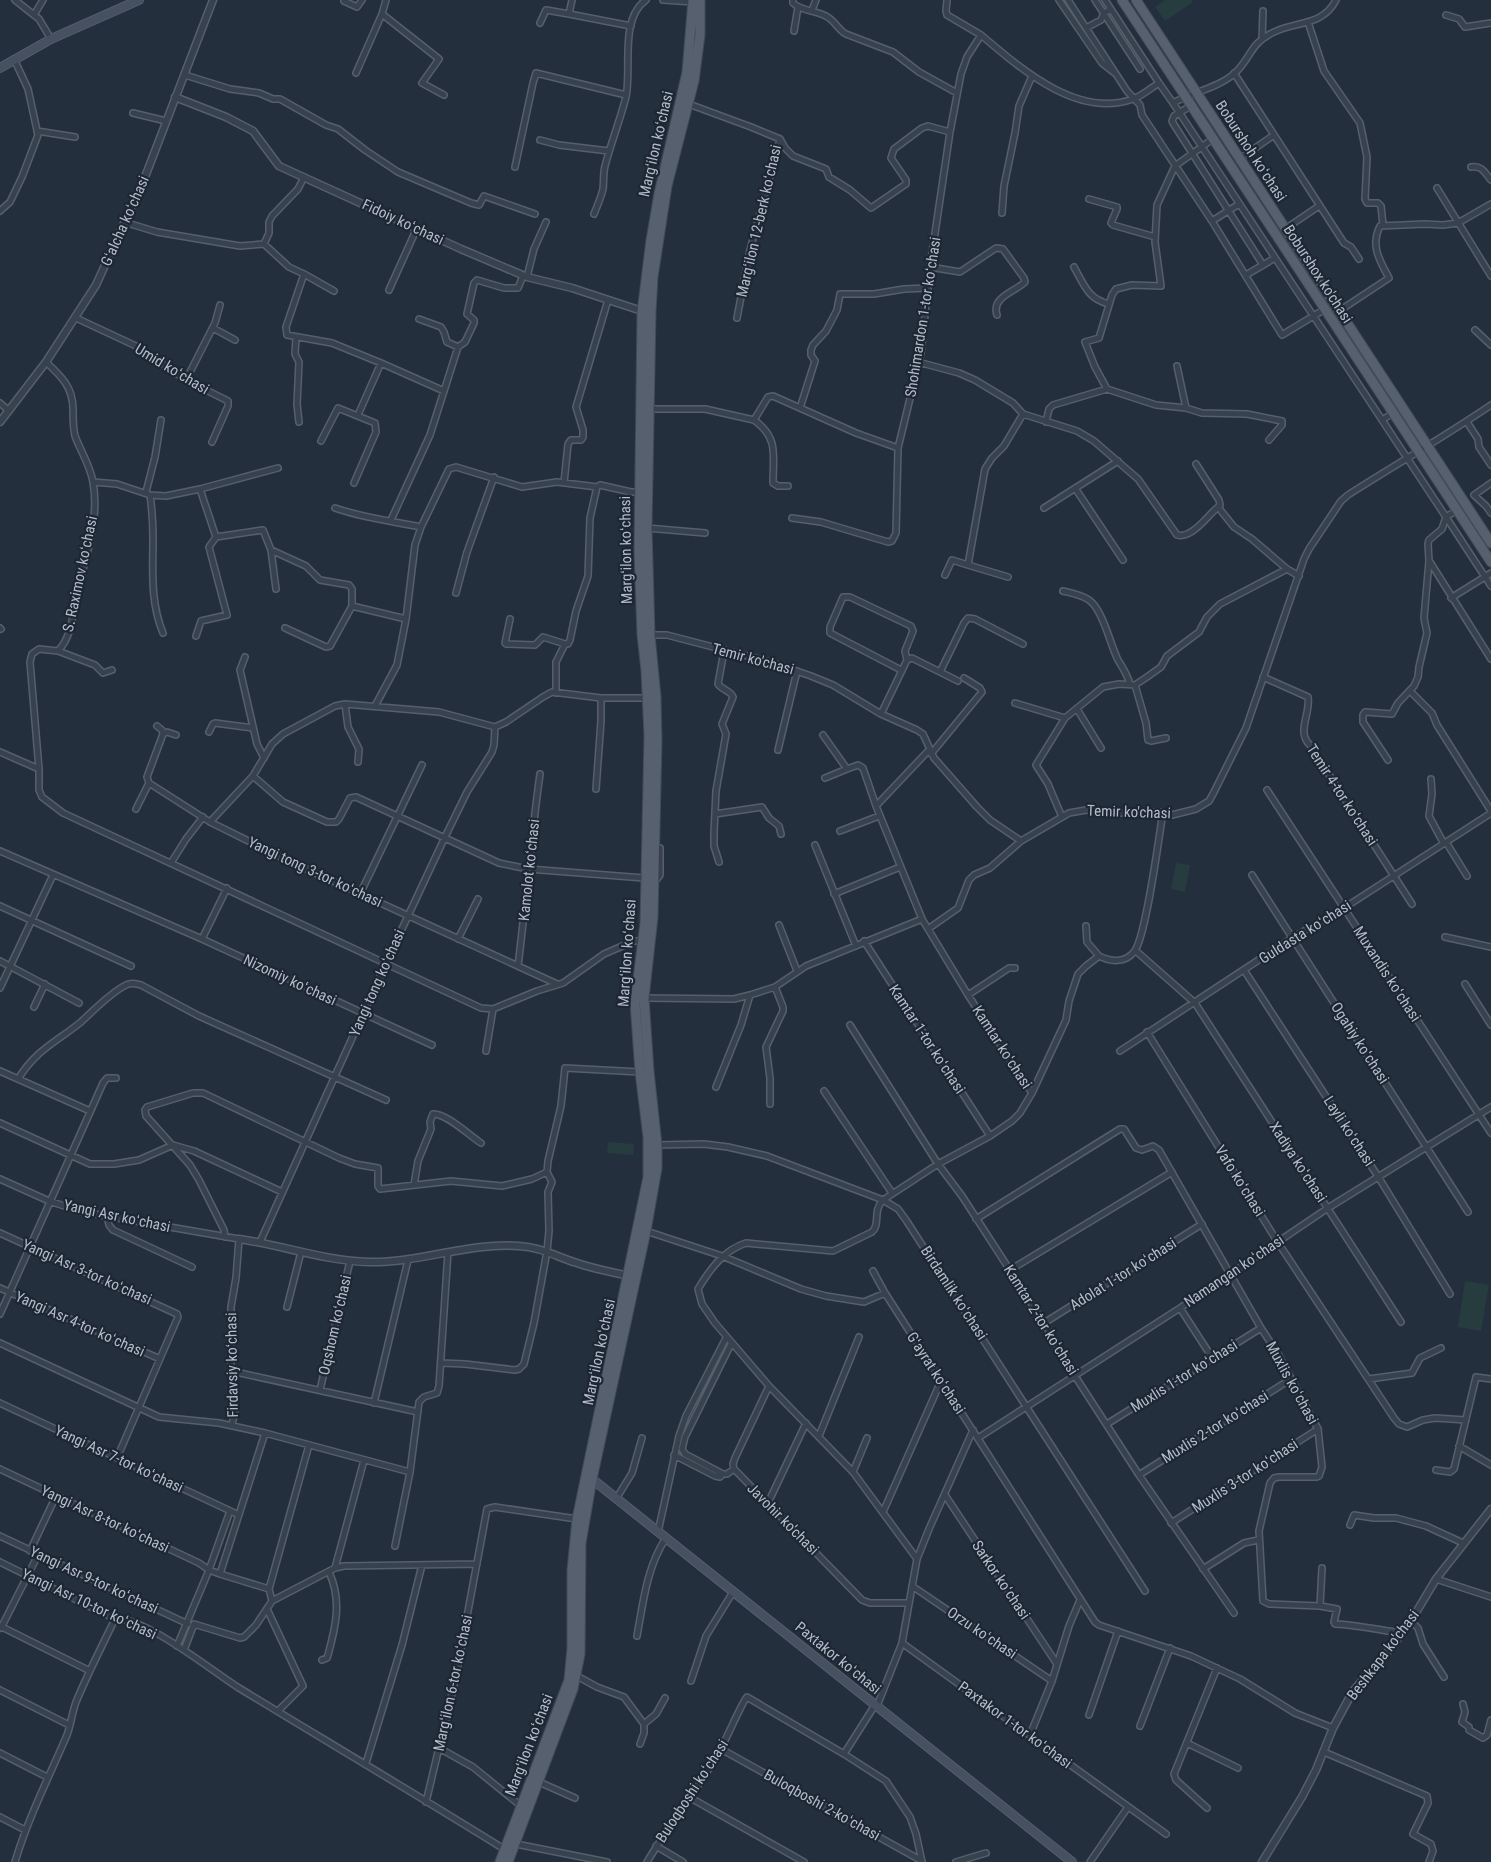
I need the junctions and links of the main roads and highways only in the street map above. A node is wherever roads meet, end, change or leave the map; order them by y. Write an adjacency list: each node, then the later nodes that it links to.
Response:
1 (139, 0): 5 (main road)
2 (1122, 0): 8 (main road, Boburshox ko'chasi)
3 (1136, 0): 7 (main road, Boburshoh koʻchasi)
4 (695, 1): 6 (main road, Margʻilon koʻchasi)
5 (0, 68)
6 (647, 312): 9 (main road, Margʻilon koʻchasi); 9 (main road, Margʻilon koʻchasi)
7 (1491, 543)
8 (1491, 562)
9 (646, 635): 10 (main road, Margʻilon koʻchasi); 10 (main road, Margʻilon koʻchasi)
10 (649, 878): 11 (main road, Margʻilon koʻchasi); 11 (main road, Margʻilon koʻchasi)
11 (589, 1478): 12 (main road, Margʻilon koʻchasi); 13 (main road, Margʻilon koʻchasi); 14 (main road, Paxtakor koʻchasi)
12 (500, 1862)
13 (508, 1862)
14 (1072, 1862)

